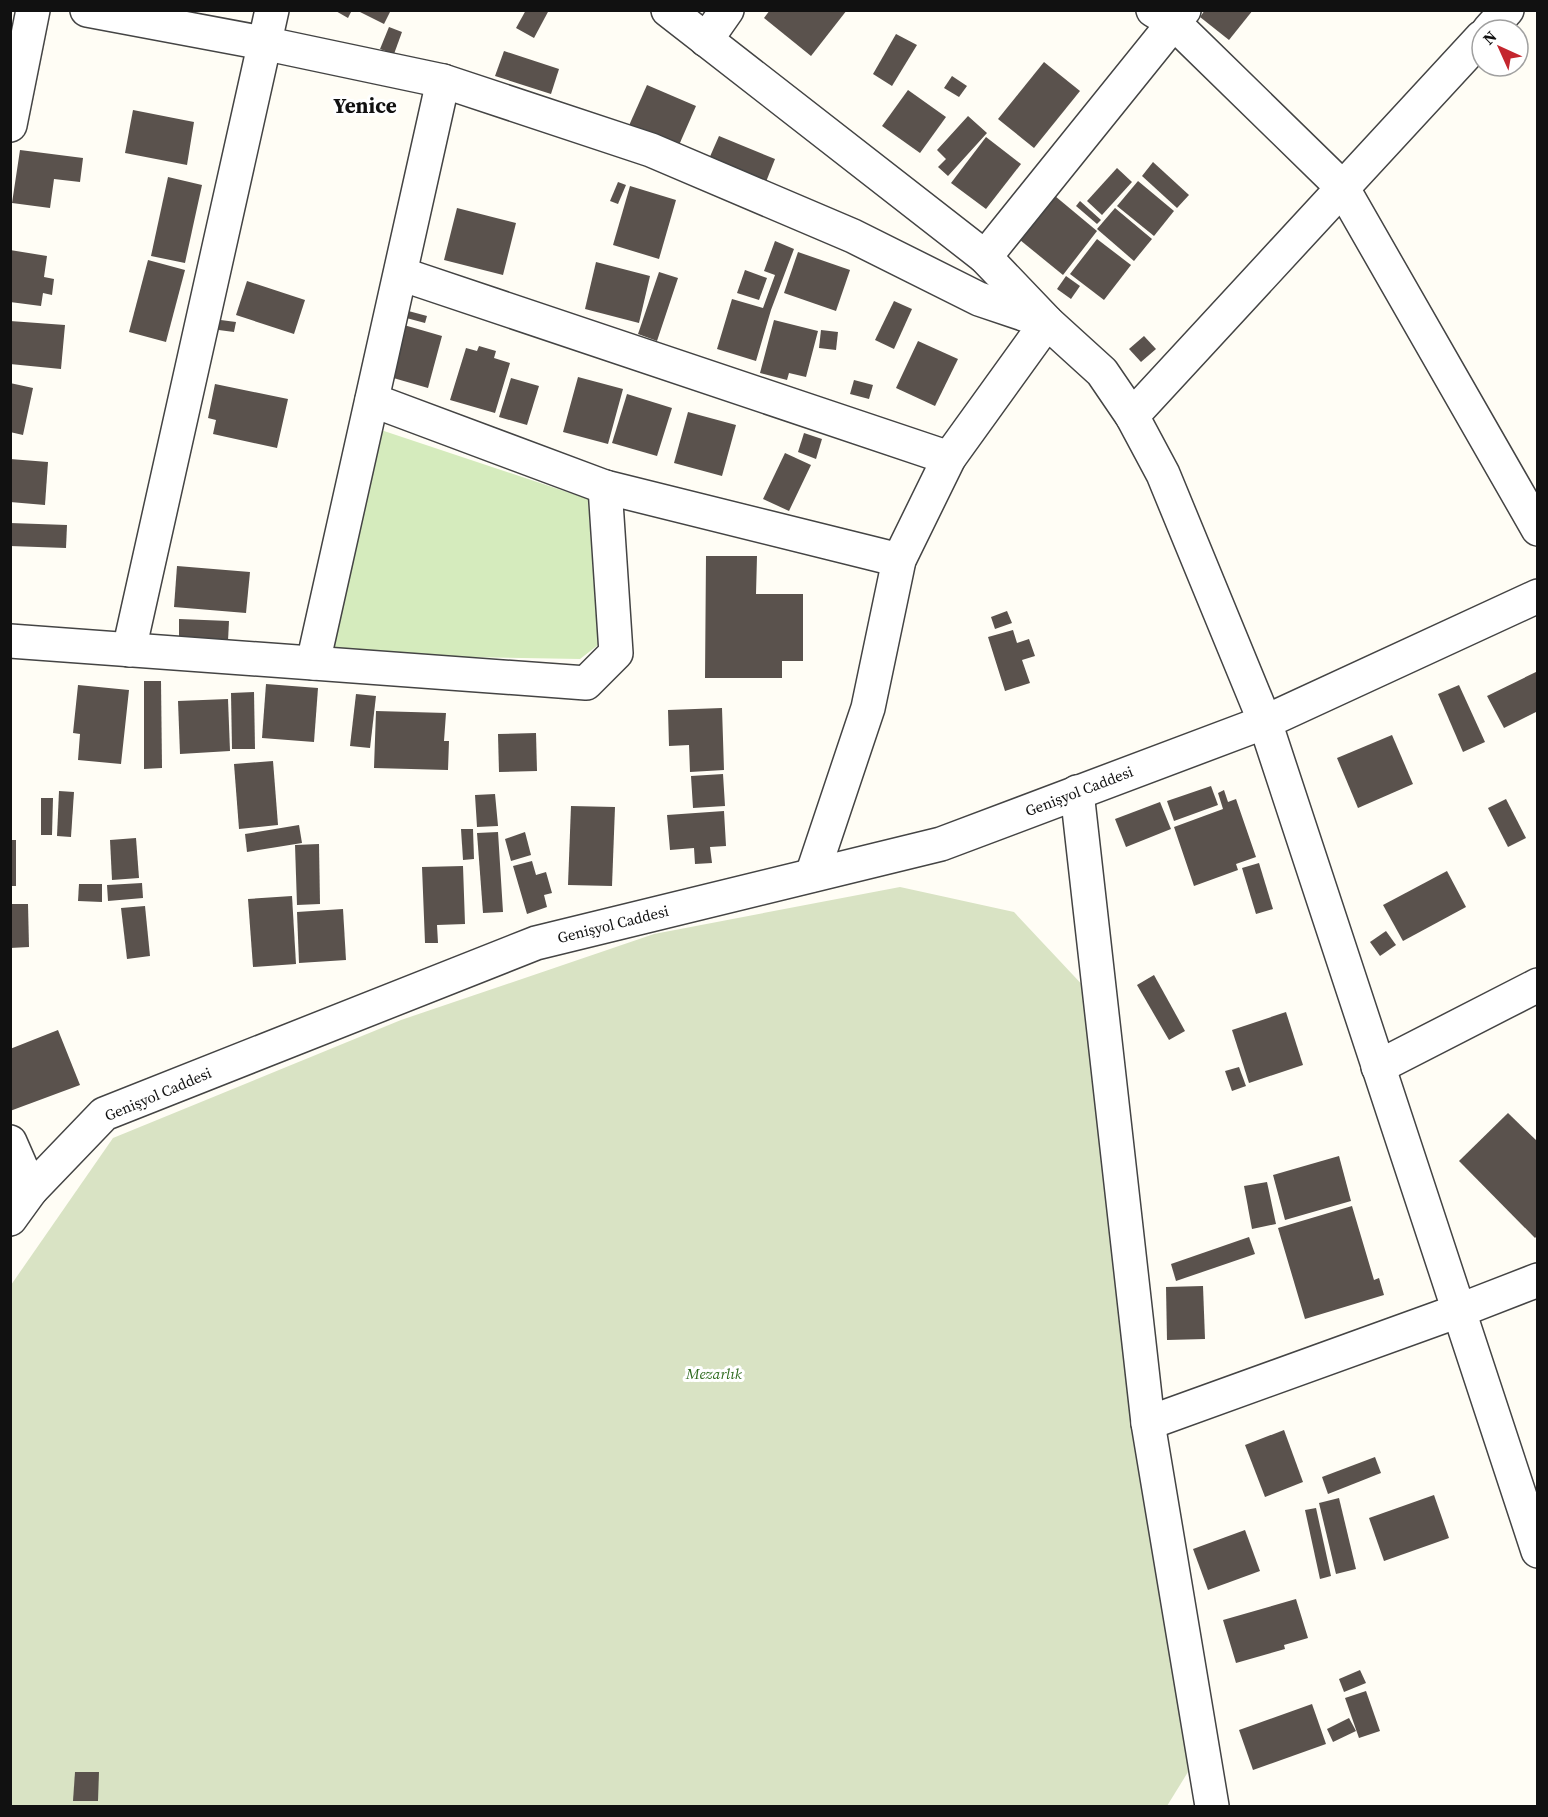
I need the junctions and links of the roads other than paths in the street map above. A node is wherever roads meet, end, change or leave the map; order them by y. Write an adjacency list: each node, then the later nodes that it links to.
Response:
1 (33, 10): 11 (street)
2 (87, 10): 8 (street)
3 (272, 10): 8 (street)
4 (668, 10): 7 (street)
5 (727, 10): 7 (street)
6 (1170, 15): 12 (street); 13 (street)
7 (706, 40): 13 (street)
8 (263, 43): 10 (street); 24 (street)
9 (1470, 50): 12 (street)
10 (444, 81): 14 (street); 15 (street)
11 (10, 125)
12 (1342, 187): 17 (street); 20 (street)
13 (985, 257): 15 (street)
14 (401, 274): 16 (street); 18 (street)
15 (1047, 322): 17 (street); 18 (street)
16 (372, 400): 19 (street); 25 (street)
17 (1132, 416): 26 (street)
18 (949, 458): 21 (street)
19 (605, 487): 21 (street); 25 (street)
20 (1538, 529)
21 (899, 560): 28 (street)
22 (1538, 596): 26 (street, Genişyol Caddesi)
23 (10, 641): 24 (street)
24 (129, 650): 25 (street)
25 (313, 663)
26 (1265, 722): 27 (street, Genişyol Caddesi); 30 (street)
27 (1077, 792): 28 (street, Genişyol Caddesi); 36 (street)
28 (812, 875): 32 (street, Genişyol Caddesi)
29 (1538, 986): 30 (street)
30 (1378, 1067): 35 (street)
31 (10, 1142): 32 (street)
32 (31, 1190): 33 (street, Genişyol Caddesi)
33 (10, 1219)
34 (1538, 1280): 35 (street)
35 (1458, 1311): 36 (street); 37 (street)
36 (1148, 1423): 38 (street)
37 (1538, 1551)
38 (1212, 1806)

